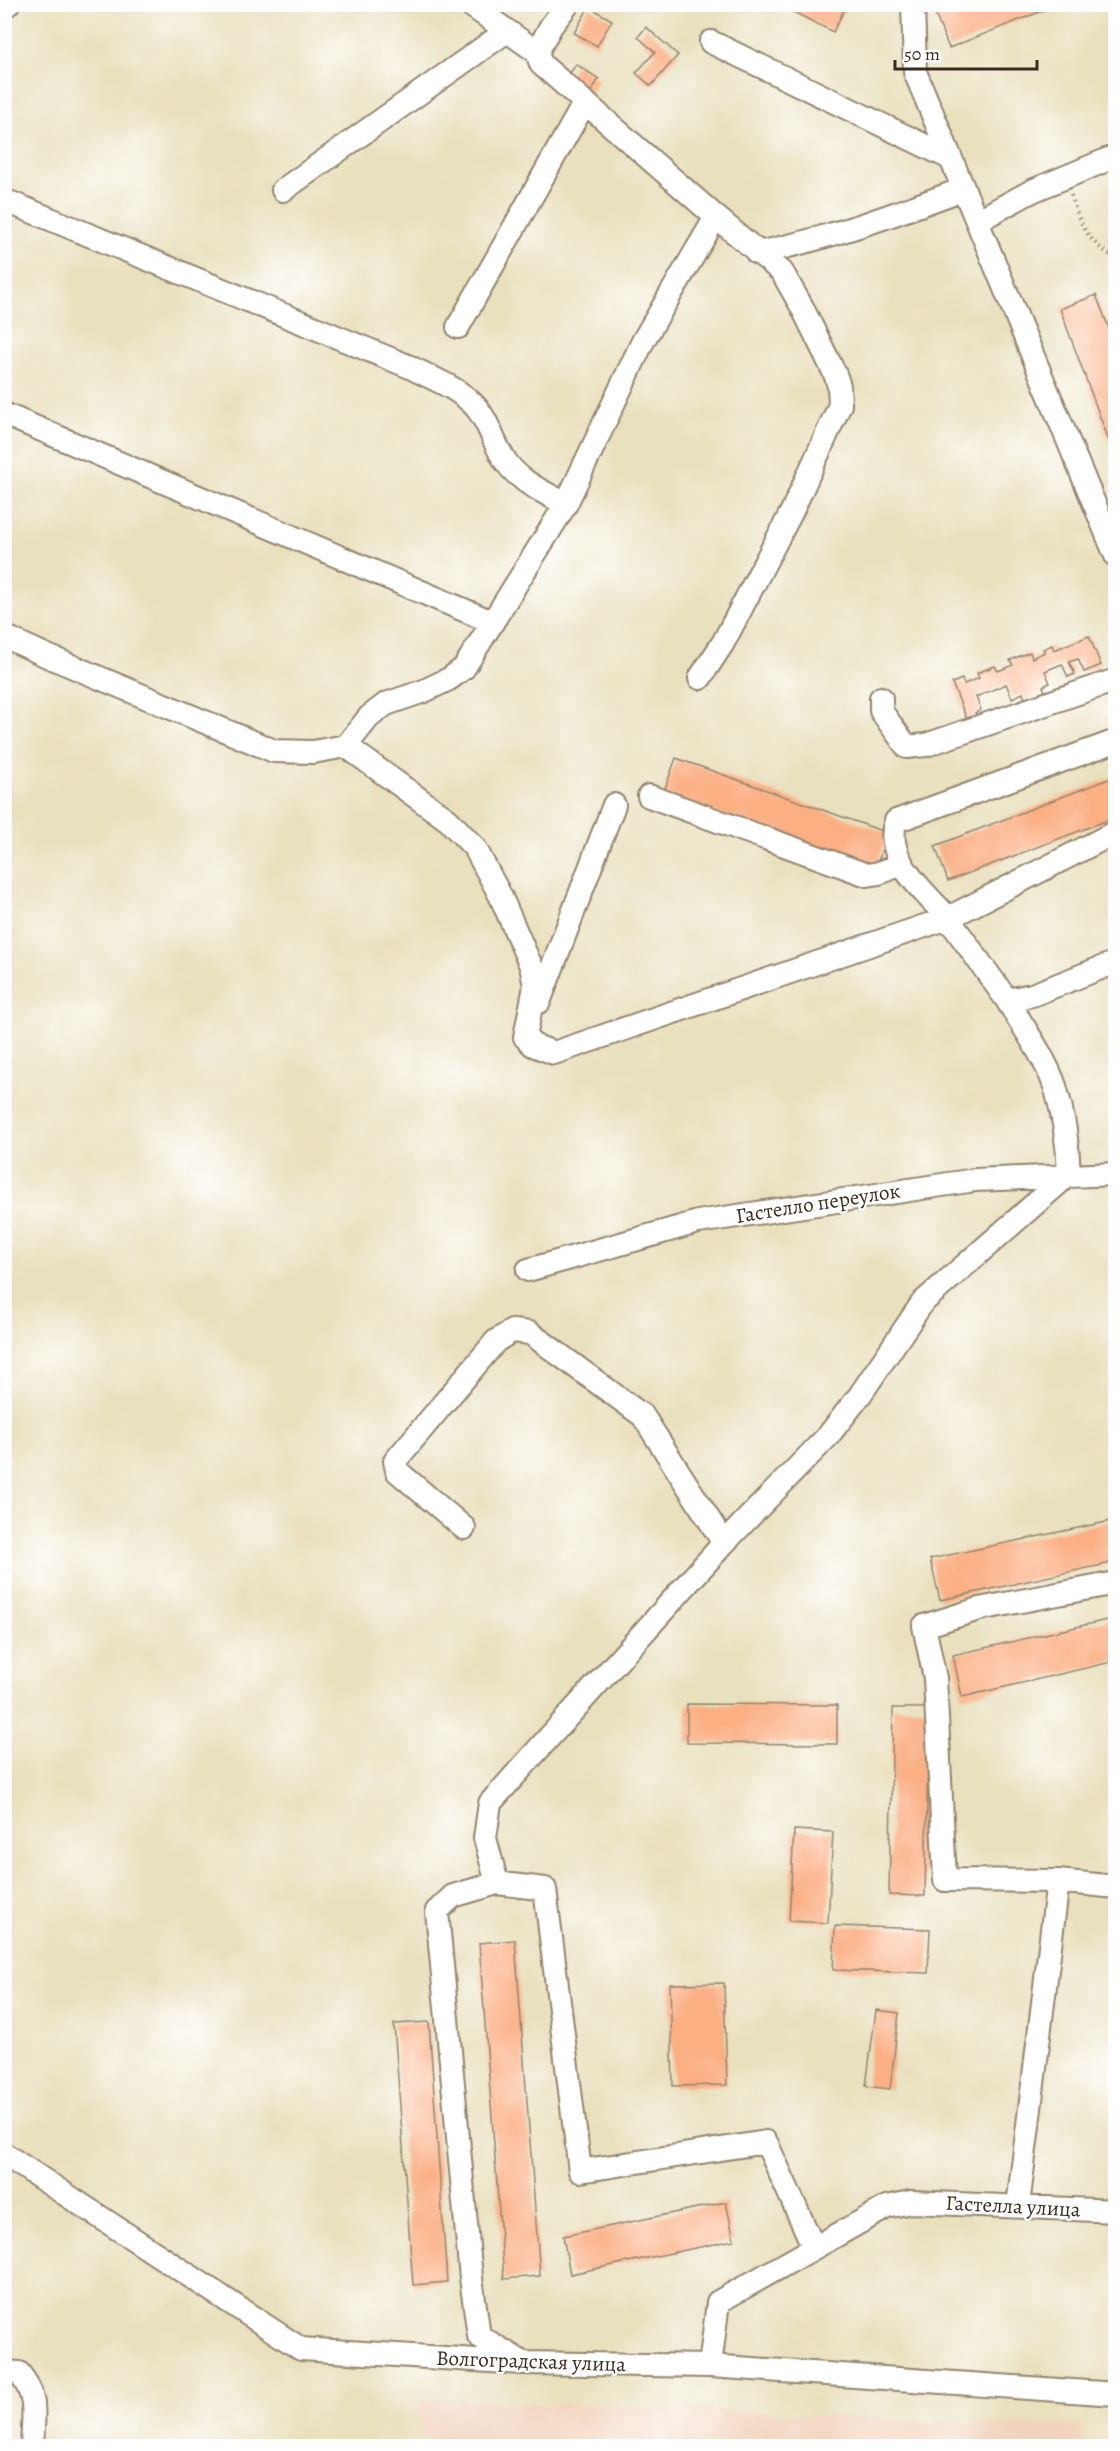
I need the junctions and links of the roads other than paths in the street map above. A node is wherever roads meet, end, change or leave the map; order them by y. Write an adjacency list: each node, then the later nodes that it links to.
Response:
1 (469, 4): 4 (street)
2 (568, 4): 6 (street)
3 (914, 4): 9 (street)
4 (507, 31): 6 (street); 11 (street)
5 (711, 42): 9 (street)
6 (537, 52): 7 (street)
7 (585, 102): 13 (street); 16 (street)
8 (1116, 156): 14 (street)
9 (948, 157): 10 (street)
10 (963, 189): 14 (street); 15 (street)
11 (283, 190)
12 (4, 200): 18 (street)
13 (716, 217): 15 (street); 18 (street)
14 (976, 221): 19 (street)
15 (757, 253): 22 (street)
16 (458, 327)
17 (4, 414): 20 (street)
18 (566, 504): 20 (street)
19 (1116, 556)
20 (492, 622): 26 (street)
21 (4, 636): 26 (street)
22 (700, 678)
23 (1116, 680): 24 (street)
24 (880, 698)
25 (1116, 741): 30 (street)
26 (346, 746): 34 (street)
27 (649, 796): 30 (street)
28 (614, 805): 34 (street)
29 (1116, 832): 31 (street)
30 (902, 864): 31 (street)
31 (948, 918): 33 (street); 34 (street)
32 (1116, 962): 33 (street)
33 (1006, 1000): 35 (street)
34 (525, 1037)
35 (1069, 1174): 36 (street, Гастелло переулок); 37 (street, Гастелло переулок); 39 (street)
36 (1116, 1174)
37 (528, 1270)
38 (464, 1528): 39 (street)
39 (724, 1543): 42 (street)
40 (1116, 1583): 41 (street)
41 (1058, 1881): 43 (street); 45 (street)
42 (497, 1883): 47 (street); 48 (street)
43 (1116, 1887)
44 (4, 2154): 48 (street, Волгоградская улица)
45 (1018, 2206): 46 (street, Гастелла улица); 47 (street, Гастелла улица)
46 (1116, 2211)
47 (814, 2248): 49 (street, Гастелла улица)
48 (524, 2363): 49 (street, Волгоградская улица)
49 (710, 2367): 51 (street, Волгоградская улица)
50 (4, 2372): 52 (street)
51 (1116, 2394)
52 (32, 2446)

